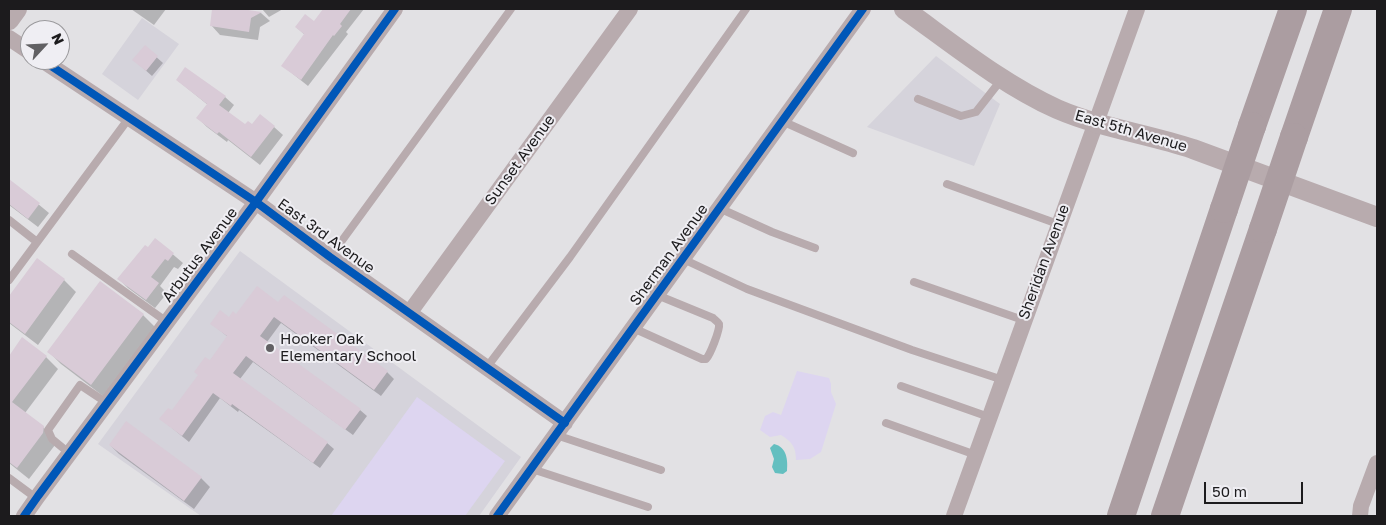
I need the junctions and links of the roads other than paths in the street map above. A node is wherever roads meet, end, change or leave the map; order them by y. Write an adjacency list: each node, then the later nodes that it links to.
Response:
1 (17, 9): 11 (street)
2 (395, 9): 22 (street, Arbutus Avenue)
3 (511, 9): 30 (lane)
4 (630, 9): 35 (street, Sunset Avenue)
5 (746, 9): 39 (lane)
6 (863, 9): 18 (street, Sherman Avenue)
7 (904, 9): 15 (street, East 5th Avenue)
8 (1137, 9): 19 (street, Sheridan Avenue)
9 (1293, 9): 44 (highway, bridge)
10 (1338, 9): 47 (highway, bridge)
11 (9, 20)
12 (9, 38): 13 (street)
13 (20, 45)
14 (57, 70): 17 (street, East 3rd Avenue)
15 (1002, 78): 16 (lane); 19 (street, East 5th Avenue)
16 (918, 99)
17 (129, 118): 22 (street, East 3rd Avenue); 27 (lane)
18 (782, 121): 20 (lane); 23 (street, Sherman Avenue)
19 (1094, 123): 24 (street, East 5th Avenue); 26 (street, Sheridan Avenue)
20 (853, 153)
21 (947, 184): 26 (lane)
22 (256, 202): 30 (street, East 3rd Avenue); 37 (street, Arbutus Avenue)
23 (719, 208): 28 (lane); 31 (street, Sherman Avenue)
24 (1377, 217)
25 (9, 220): 27 (lane)
26 (1058, 224): 36 (street, Sheridan Avenue)
27 (37, 242): 32 (lane)
28 (815, 248)
29 (72, 254): 37 (lane)
30 (330, 257): 35 (street, East 3rd Avenue)
31 (683, 259): 34 (street, Sherman Avenue); 40 (lane)
32 (9, 280)
33 (914, 282): 36 (lane)
34 (657, 295): 38 (street, Sherman Avenue); 38 (lane)
35 (410, 312): 39 (street, East 3rd Avenue)
36 (1023, 320): 40 (street, Sheridan Avenue)
37 (167, 322): 42 (street, Arbutus Avenue)
38 (633, 328): 46 (street, Sherman Avenue)
39 (487, 367): 46 (street, East 3rd Avenue)
40 (1003, 380): 43 (street, Sheridan Avenue)
41 (901, 386): 43 (lane)
42 (107, 403): 48 (street, Arbutus Avenue); 48 (lane)
43 (989, 417): 49 (street, Sheridan Avenue)
44 (1155, 417): 59 (highway); 60 (highway)
45 (886, 422): 49 (lane)
46 (561, 429): 51 (street, Sherman Avenue); 52 (lane)
47 (1191, 439): 61 (highway); 62 (highway)
48 (69, 454): 54 (street, Arbutus Avenue)
49 (976, 455): 58 (street, Sheridan Avenue)
50 (1377, 463): 63 (street)
51 (532, 469): 55 (lane); 57 (street, Sherman Avenue)
52 (661, 470)
53 (9, 478): 54 (lane)
54 (36, 498): 56 (street, Arbutus Avenue)
55 (648, 507)
56 (24, 516)
57 (497, 516)
58 (954, 516)
59 (1105, 516)
60 (1121, 516)
61 (1165, 516)
62 (1180, 516)
63 (1360, 516)

